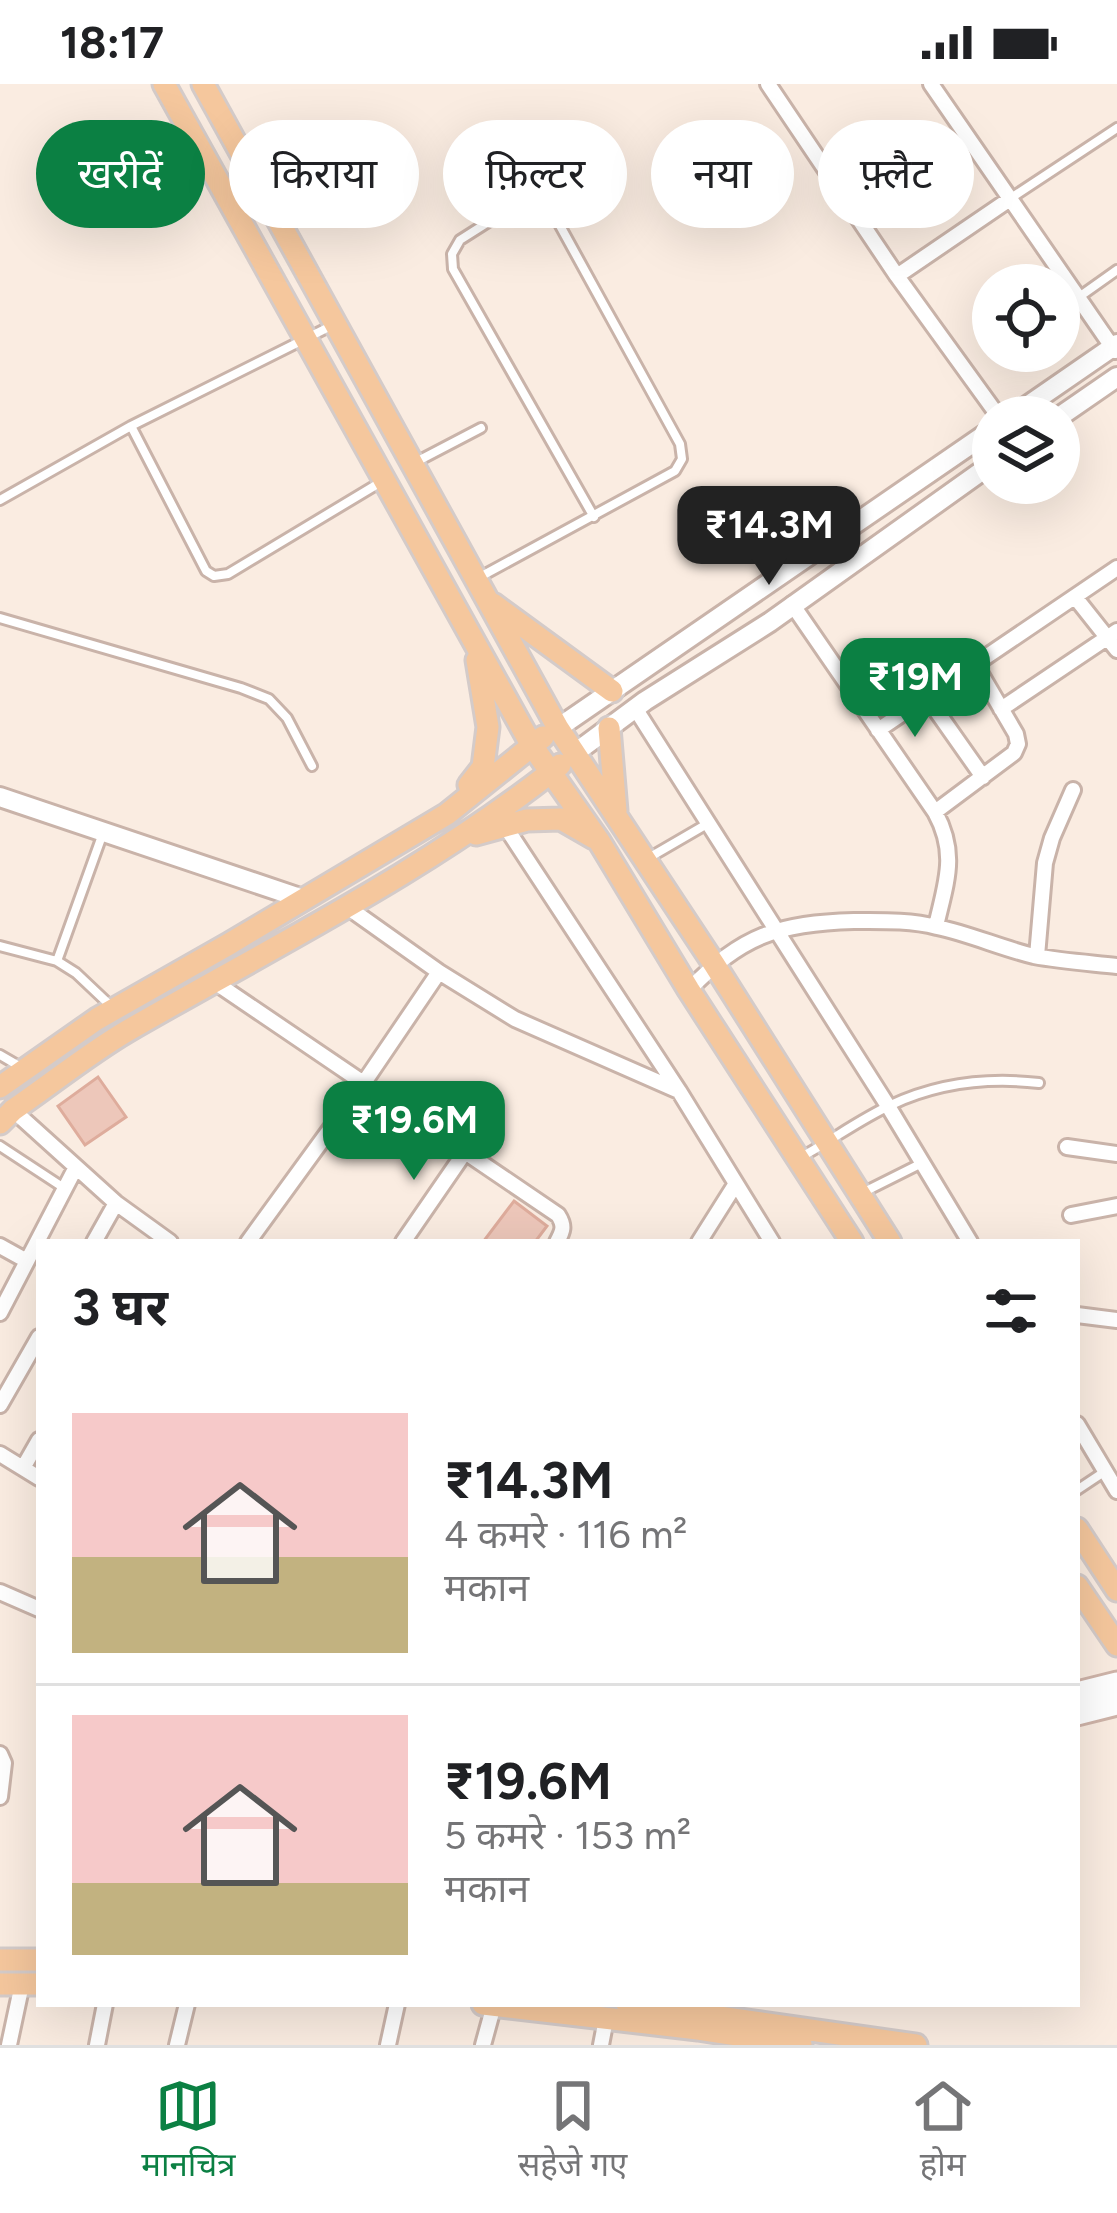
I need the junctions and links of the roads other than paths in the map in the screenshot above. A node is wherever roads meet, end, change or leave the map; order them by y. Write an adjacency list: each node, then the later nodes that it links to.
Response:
1 (164, 84): 13 (main road)
2 (203, 84): 12 (main road)
3 (768, 84): 9 (street)
4 (935, 86): 6 (street)
5 (1117, 128): 6 (lane)
6 (1010, 199): 7 (street); 9 (street)
7 (1056, 264)
8 (1117, 270): 10 (lane)
9 (897, 276): 16 (street)
10 (1080, 296)
11 (1080, 298): 14 (street)
12 (335, 324): 13 (lane); 22 (main road)
13 (307, 339): 19 (lane); 24 (main road)
14 (1115, 349): 17 (street)
15 (1117, 376): 18 (street)
16 (984, 396)
17 (1043, 396)
18 (1080, 402)
19 (131, 427): 24 (lane); 25 (lane)
20 (481, 428): 22 (lane)
21 (972, 444): 36 (street)
22 (413, 464): 28 (main road)
23 (972, 479): 31 (street)
24 (385, 480): 34 (main road)
25 (0, 500)
26 (594, 517): 26 (lane); 28 (lane)
27 (1117, 568): 29 (street)
28 (476, 579): 30 (main road)
29 (1075, 598): 33 (street); 35 (street)
30 (488, 600): 36 (main road); 40 (main road)
31 (792, 604): 38 (street); 42 (street)
32 (0, 618): 45 (lane)
33 (1114, 640): 39 (street)
34 (474, 645): 43 (main road); 51 (main road)
35 (975, 664): 37 (street); 39 (street)
36 (612, 691): 40 (street)
37 (926, 697): 42 (street); 47 (street)
38 (635, 708): 41 (street); 53 (street)
39 (1001, 709): 47 (street)
40 (558, 728): 43 (main road); 44 (main road)
41 (609, 728): 44 (street); 52 (main road)
42 (878, 730): 50 (street)
43 (531, 744): 46 (main road); 51 (main road)
44 (575, 753): 46 (main road); 52 (main road)
45 (312, 766)
46 (550, 773): 56 (main road); 57 (main road)
47 (983, 777): 50 (street)
48 (1073, 790): 64 (street)
49 (0, 796): 55 (street)
50 (935, 812): 61 (street)
51 (447, 814): 59 (main road)
52 (616, 818): 58 (main road)
53 (707, 824): 58 (lane); 62 (street)
54 (505, 826): 56 (main road); 57 (main road); 77 (street)
55 (104, 832): 59 (street); 65 (lane)
56 (459, 839): 60 (main road)
57 (599, 841): 70 (main road)
58 (644, 861): 66 (main road)
59 (303, 898): 71 (main road)
60 (346, 906): 68 (street); 69 (main road)
61 (936, 926): 62 (street); 64 (street)
62 (776, 929): 66 (street); 78 (street)
63 (0, 946): 65 (lane)
64 (1037, 956): 67 (street)
65 (57, 961): 71 (lane)
66 (714, 964): 70 (street); 80 (main road)
67 (1117, 966)
68 (439, 972): 75 (street); 77 (street)
69 (216, 983): 75 (street); 79 (main road)
70 (689, 989): 85 (main road)
71 (115, 1009): 73 (main road)
72 (0, 1054): 73 (lane)
73 (25, 1070): 76 (main road)
74 (1039, 1083): 78 (lane)
75 (363, 1084): 83 (street); 97 (street)
76 (0, 1087)
77 (679, 1091): 88 (street)
78 (888, 1106): 80 (lane); 86 (street)
79 (7, 1117): 87 (street)
80 (826, 1144): 85 (lane); 90 (main road)
81 (0, 1146): 89 (lane)
82 (1067, 1148): 84 (street)
83 (465, 1152): 98 (street); 99 (street)
84 (1117, 1154)
85 (799, 1159): 102 (main road)
86 (923, 1163): 90 (lane); 104 (street)
87 (76, 1167): 89 (street); 91 (street)
88 (735, 1185): 100 (street); 101 (street)
89 (65, 1188): 94 (street)
90 (860, 1195): 103 (main road)
91 (116, 1203): 95 (street); 96 (street)
92 (1117, 1206): 93 (street)
93 (1071, 1215)
94 (38, 1239)
95 (96, 1239)
96 (161, 1239)
97 (250, 1239)
98 (405, 1239)
99 (559, 1239)
100 (701, 1239)
101 (770, 1239)
102 (850, 1239)
103 (888, 1239)
104 (968, 1239)
105 (36, 1244): 107 (street)
106 (0, 1246): 107 (street)
107 (27, 1261): 108 (street)
108 (0, 1313)
109 (1080, 1315): 110 (street)
110 (1117, 1320)
111 (36, 1342): 112 (street)
112 (0, 1405)
113 (1080, 1429): 117 (street)
114 (36, 1445): 116 (street)
115 (0, 1454): 116 (street)
116 (23, 1468): 118 (street)
117 (1106, 1472): 119 (lane); 120 (street)
118 (36, 1476)
119 (1080, 1488)
120 (1117, 1491)
121 (1080, 1534): 123 (main road)
122 (1080, 1590): 126 (main road)
123 (1117, 1590)
124 (0, 1592): 125 (street)
125 (36, 1608)
126 (1117, 1645)
127 (1117, 1683): 128 (main road)
128 (1080, 1692)
129 (1117, 1704): 130 (main road)
130 (1080, 1713)
131 (0, 1754): 132 (street)
132 (0, 1797)
133 (0, 1960): 134 (main road)
134 (36, 1960)
135 (20, 1984): 144 (street)
136 (104, 2007): 145 (street)
137 (186, 2007): 146 (street)
138 (396, 2007): 147 (street)
139 (493, 2007): 148 (street)
140 (510, 2007): 143 (main road)
141 (672, 2007): 142 (main road)
142 (762, 2013): 151 (main road)
143 (606, 2019): 149 (street); 150 (main road)
144 (9, 2045)
145 (97, 2045)
146 (177, 2045)
147 (388, 2045)
148 (483, 2045)
149 (601, 2045)
150 (801, 2045)
151 (916, 2045)

